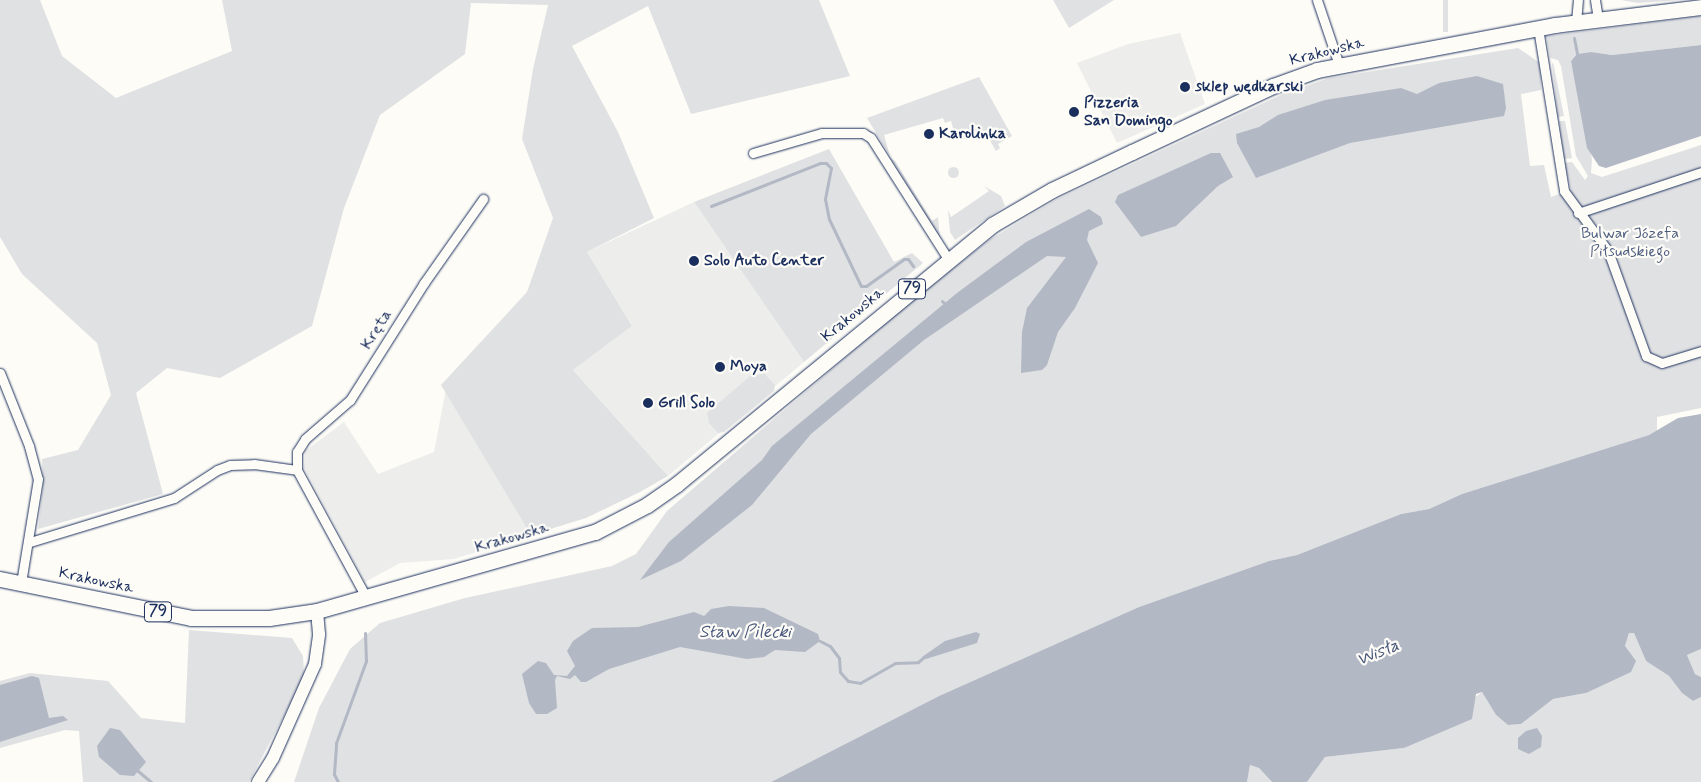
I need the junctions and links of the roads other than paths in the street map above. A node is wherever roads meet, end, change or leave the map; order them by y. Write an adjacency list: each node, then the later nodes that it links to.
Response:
1 (1317, 0): 8 (street)
2 (1578, 0): 6 (street)
3 (1595, 0): 5 (street)
4 (1701, 8): 5 (main road, 79)
5 (1598, 20): 6 (main road, 79)
6 (1576, 22): 7 (main road, Krakowska / 79)
7 (1538, 28): 8 (main road, Krakowska / 79); 12 (street)
8 (1339, 65): 13 (main road, Krakowska / 79)
9 (753, 153): 13 (street)
10 (1701, 172): 12 (street)
11 (483, 198): 16 (street, Kręta)
12 (1578, 213): 14 (street)
13 (948, 259): 20 (main road, Krakowska / 79)
14 (1701, 351)
15 (0, 373): 17 (street)
16 (297, 470): 17 (street); 20 (street)
17 (30, 542): 19 (street)
18 (0, 579): 19 (main road, Krakowska / 79)
19 (21, 583): 21 (main road, Krakowska / 79)
20 (366, 597): 21 (main road, Krakowska / 79)
21 (317, 611): 22 (street)
22 (258, 782)

